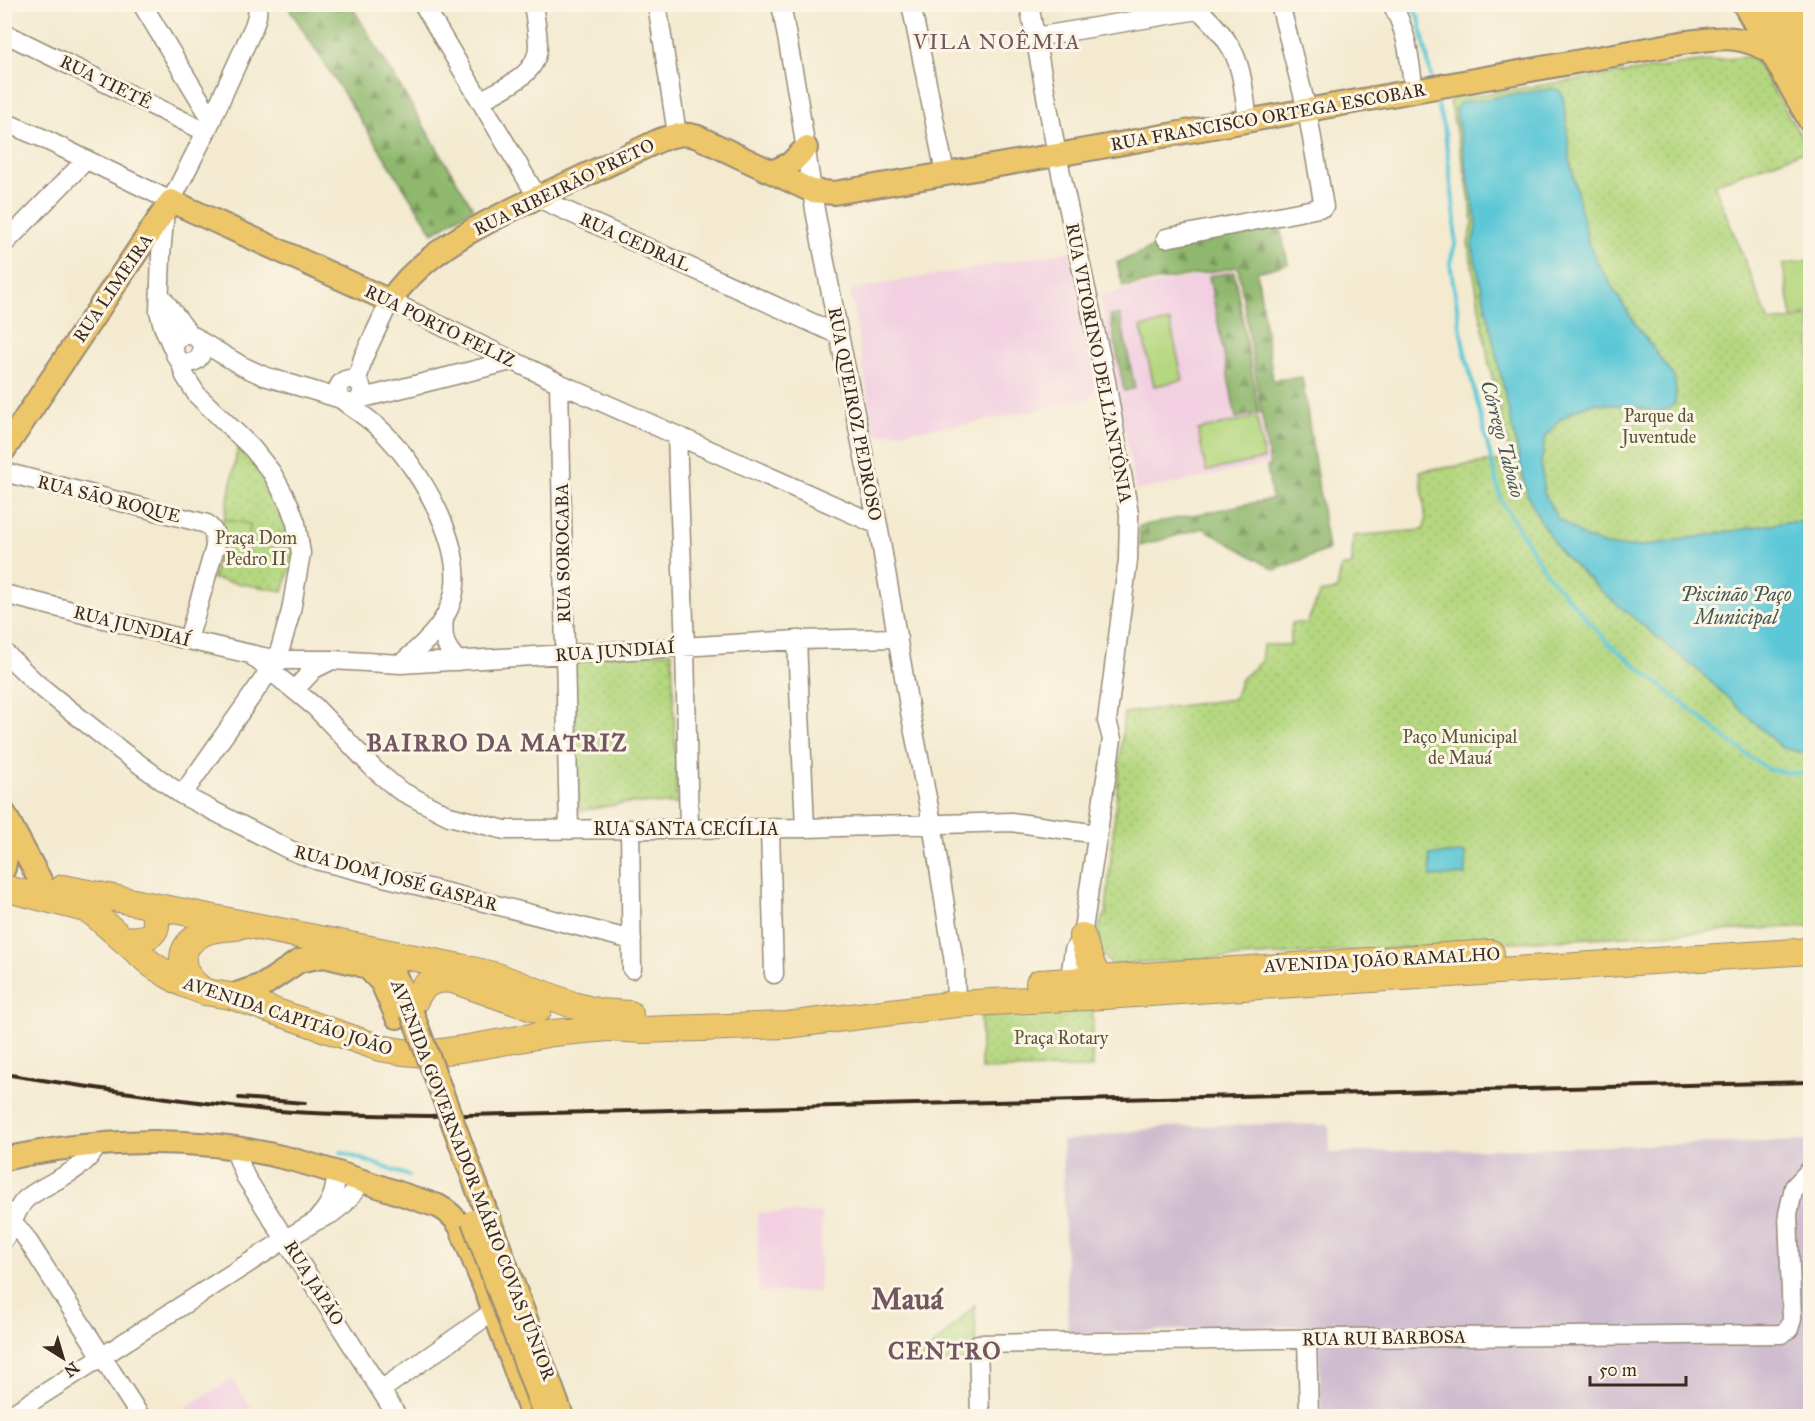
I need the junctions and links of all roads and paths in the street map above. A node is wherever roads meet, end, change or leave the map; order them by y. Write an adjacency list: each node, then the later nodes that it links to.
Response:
1 (142, 4): 27 (street)
2 (258, 4): 27 (street, RUA LIMEIRA)
3 (423, 4): 22 (street)
4 (533, 4): 22 (street)
5 (657, 4): 28 (street)
6 (781, 4): 29 (street, RUA QUEIROZ PEDROSO)
7 (911, 4): 33 (street)
8 (1029, 4): 17 (street, RUA VITORINO DELL'ANTÔNIA)
9 (1280, 4): 23 (street)
10 (1392, 4): 21 (street)
11 (1743, 4): 18 (main road); 19 (main road)
12 (1766, 4): 20 (highway)
13 (1793, 4): 16 (highway)
14 (1195, 7): 17 (street); 24 (street)
15 (4, 33): 27 (street, RUA TIETÊ)
16 (1810, 36)
17 (1035, 37): 30 (street, RUA VITORINO DELL'ANTÔNIA)
18 (1724, 37): 19 (main road, RUA FRANCISCO ORTEGA ESCOBAR); 21 (main road, RUA FRANCISCO ORTEGA ESCOBAR)
19 (1773, 54): 25 (main road)
20 (1810, 83)
21 (1429, 87): 23 (main road, RUA FRANCISCO ORTEGA ESCOBAR)
22 (480, 101): 35 (street)
23 (1307, 110): 24 (main road, RUA FRANCISCO ORTEGA ESCOBAR); 37 (street)
24 (1248, 120): 30 (main road, RUA FRANCISCO ORTEGA ESCOBAR)
25 (1810, 121)
26 (4, 122): 31 (street, RUA PORTO FELIZ)
27 (209, 126): 36 (street, RUA LIMEIRA)
28 (677, 134): 32 (main road, RUA RIBEIRÃO PRETO); 35 (main road, RUA RIBEIRÃO PRETO)
29 (806, 148): 32 (main road); 34 (street, RUA QUEIROZ PEDROSO)
30 (1057, 155): 33 (main road, RUA FRANCISCO ORTEGA ESCOBAR); 73 (street, RUA VITORINO DELL'ANTÔNIA)
31 (86, 160): 36 (street, RUA PORTO FELIZ); 38 (street)
32 (772, 172): 34 (main road, RUA RIBEIRÃO PRETO)
33 (945, 173): 34 (main road, RUA FRANCISCO ORTEGA ESCOBAR)
34 (812, 191): 40 (street, RUA QUEIROZ PEDROSO)
35 (537, 198): 39 (main road, RUA RIBEIRÃO PRETO); 40 (street, RUA CEDRAL)
36 (168, 205): 39 (main road, RUA PORTO FELIZ); 41 (street); 46 (main road, RUA LIMEIRA)
37 (1166, 237)
38 (4, 244)
39 (390, 301): 42 (street, RUA PORTO FELIZ); 44 (street, RUA RIBEIRÃO PRETO)
40 (839, 335): 48 (street, RUA QUEIROZ PEDROSO)
41 (189, 351): 44 (street); 62 (street)
42 (511, 361): 43 (street, RUA PORTO FELIZ); 44 (street)
43 (559, 383): 45 (street, RUA PORTO FELIZ); 58 (street, RUA SOROCABA)
44 (350, 390): 52 (street)
45 (677, 436): 48 (street, RUA PORTO FELIZ); 56 (street)
46 (4, 450)
47 (4, 472): 54 (street, RUA SÃO ROQUE)
48 (878, 525): 53 (street, RUA QUEIROZ PEDROSO)
49 (4, 594): 50 (street, RUA JUNDIAÍ)
50 (23, 598): 51 (street); 54 (street, RUA JUNDIAÍ)
51 (4, 607)
52 (444, 618): 60 (street); 61 (street)
53 (898, 638): 55 (street, RUA JUNDIAÍ); 67 (street, RUA QUEIROZ PEDROSO)
54 (188, 640): 62 (street, RUA JUNDIAÍ)
55 (797, 640): 56 (street, RUA JUNDIAÍ); 69 (street)
56 (685, 647): 58 (street, RUA JUNDIAÍ); 71 (street)
57 (4, 652): 65 (street, RUA DOM JOSÉ GASPAR)
58 (565, 655): 60 (street, RUA JUNDIAÍ); 72 (street, RUA SOROCABA)
59 (332, 660): 61 (street, RUA JUNDIAÍ); 62 (street, RUA JUNDIAÍ); 63 (street)
60 (458, 661): 61 (street, RUA JUNDIAÍ)
61 (401, 664)
62 (274, 665): 63 (street, RUA SANTA CECÍLIA); 64 (street, RUA SANTA CECÍLIA); 65 (street)
63 (300, 684): 64 (street, RUA SANTA CECÍLIA)
64 (315, 707): 72 (street, RUA SANTA CECÍLIA)
65 (182, 795): 84 (street, RUA DOM JOSÉ GASPAR)
66 (7, 818): 74 (main road); 76 (main road)
67 (932, 823): 69 (street, RUA SANTA CECÍLIA); 73 (street, RUA SANTA CECÍLIA); 93 (street, RUA QUEIROZ PEDROSO)
68 (770, 828): 69 (street, RUA SANTA CECÍLIA); 71 (street, RUA SANTA CECÍLIA); 88 (street)
69 (805, 828)
70 (630, 829): 71 (street, RUA SANTA CECÍLIA); 72 (street, RUA SANTA CECÍLIA); 84 (street)
71 (689, 829)
72 (569, 830)
73 (1098, 834): 82 (street, RUA VITORINO DELL'ANTÔNIA)
74 (4, 868)
75 (4, 875): 76 (highway)
76 (42, 884): 78 (highway)
77 (4, 888): 83 (highway, AVENIDA CAPITÃO JOÃO)
78 (151, 906): 79 (highway); 83 (highway)
79 (254, 925): 80 (highway); 85 (highway)
80 (216, 929): 91 (highway); 92 (highway)
81 (1810, 935): 89 (highway, AVENIDA JOÃO RAMALHO)
82 (1082, 936): 89 (highway); 90 (street, RUA VITORINO DELL'ANTÔNIA)
83 (123, 939): 91 (highway, AVENIDA CAPITÃO JOÃO)
84 (632, 940): 87 (street)
85 (375, 950): 93 (highway); 94 (main road, AVENIDA GOVERNADOR MÁRIO COVAS JÚNIOR)
86 (1810, 951): 90 (highway, AVENIDA JOÃO RAMALHO)
87 (632, 969)
88 (774, 974)
89 (1098, 978): 90 (highway, AVENIDA JOÃO RAMALHO)
90 (1068, 989): 93 (highway, AVENIDA JOÃO RAMALHO); 93 (highway, AVENIDA JOÃO RAMALHO)
91 (205, 992): 92 (highway, AVENIDA CAPITÃO JOÃO)
92 (231, 996): 94 (main road, AVENIDA GOVERNADOR MÁRIO COVAS JÚNIOR); 95 (highway, AVENIDA CAPITÃO JOÃO)
93 (955, 997): 95 (highway, AVENIDA CAPITÃO JOÃO)
94 (407, 1013): 95 (highway); 114 (main road, AVENIDA GOVERNADOR MÁRIO COVAS JÚNIOR, bridge); 115 (main road, AVENIDA GOVERNADOR MÁRIO COVAS JÚNIOR, bridge)
95 (608, 1028)
96 (98, 1145): 97 (main road); 98 (main road); 103 (street)
97 (234, 1148): 100 (main road); 105 (street, RUA JAPÃO)
98 (4, 1159)
99 (1810, 1170): 107 (street, RUA RUI BARBOSA)
100 (336, 1172): 101 (main road); 102 (street)
101 (363, 1181): 102 (street); 106 (main road)
102 (316, 1221): 105 (street)
103 (13, 1222): 104 (street); 108 (street)
104 (4, 1239)
105 (286, 1239): 108 (street); 109 (street, RUA JAPÃO)
106 (494, 1311): 109 (street); 113 (main road)
107 (1307, 1338): 116 (street, RUA RUI BARBOSA); 117 (street)
108 (102, 1358): 110 (street); 111 (street)
109 (381, 1390): 112 (street, RUA JAPÃO)
110 (9, 1416)
111 (140, 1416)
112 (398, 1416)
113 (532, 1416)
114 (545, 1416)
115 (562, 1416)
116 (980, 1416)
117 (1309, 1416)

